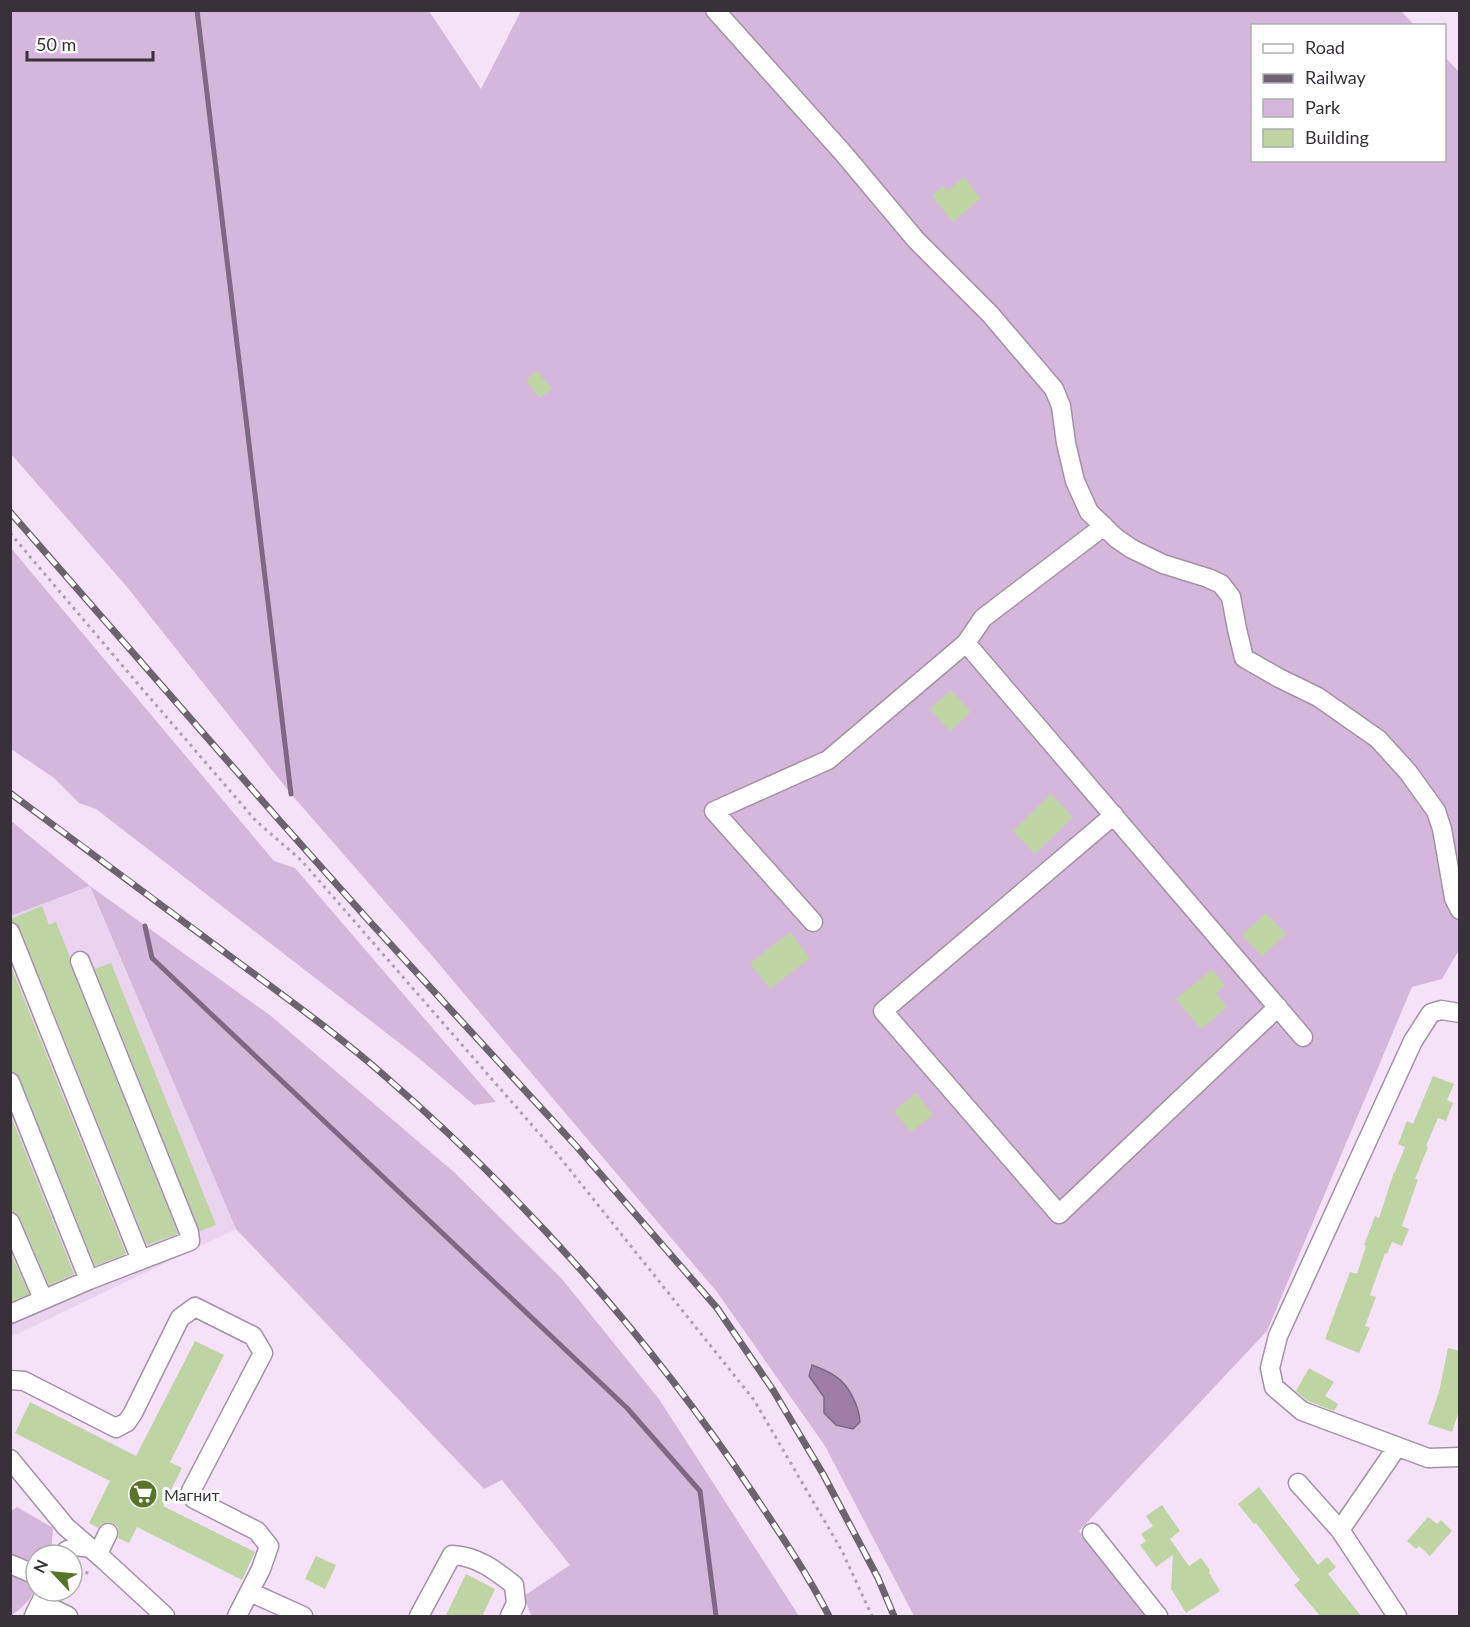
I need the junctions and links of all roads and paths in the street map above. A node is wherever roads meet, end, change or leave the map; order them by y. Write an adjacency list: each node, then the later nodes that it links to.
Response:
1 (715, 10): 2 (street)
2 (1104, 526): 4 (street); 6 (street)
3 (10, 532): 39 (path)
4 (966, 643): 5 (street); 7 (street)
5 (1114, 815): 10 (street); 10 (street)
6 (1460, 910)
7 (813, 922)
8 (10, 933): 15 (street)
9 (80, 961): 15 (street)
10 (1278, 1007): 12 (street)
11 (1460, 1013): 20 (street)
12 (1303, 1036)
13 (10, 1082): 16 (street)
14 (10, 1222): 17 (street)
15 (141, 1260): 16 (street)
16 (89, 1280): 17 (street)
17 (43, 1299): 18 (street)
18 (10, 1314)
19 (10, 1380): 31 (street)
20 (1397, 1447): 21 (street); 24 (street)
21 (1460, 1457)
22 (10, 1459): 28 (street)
23 (1298, 1484): 24 (street)
24 (1340, 1530): 41 (street)
25 (108, 1533): 28 (street)
26 (1092, 1533): 40 (street)
27 (84, 1548): 28 (street)
28 (94, 1551): 34 (street)
29 (10, 1564): 30 (street)
30 (24, 1570)
31 (250, 1592): 35 (street); 36 (street)
32 (40, 1603): 33 (street)
33 (68, 1617)
34 (165, 1617)
35 (237, 1617)
36 (303, 1617)
37 (419, 1617): 38 (street)
38 (510, 1617)
39 (872, 1617)
40 (1158, 1617)
41 (1397, 1617)

